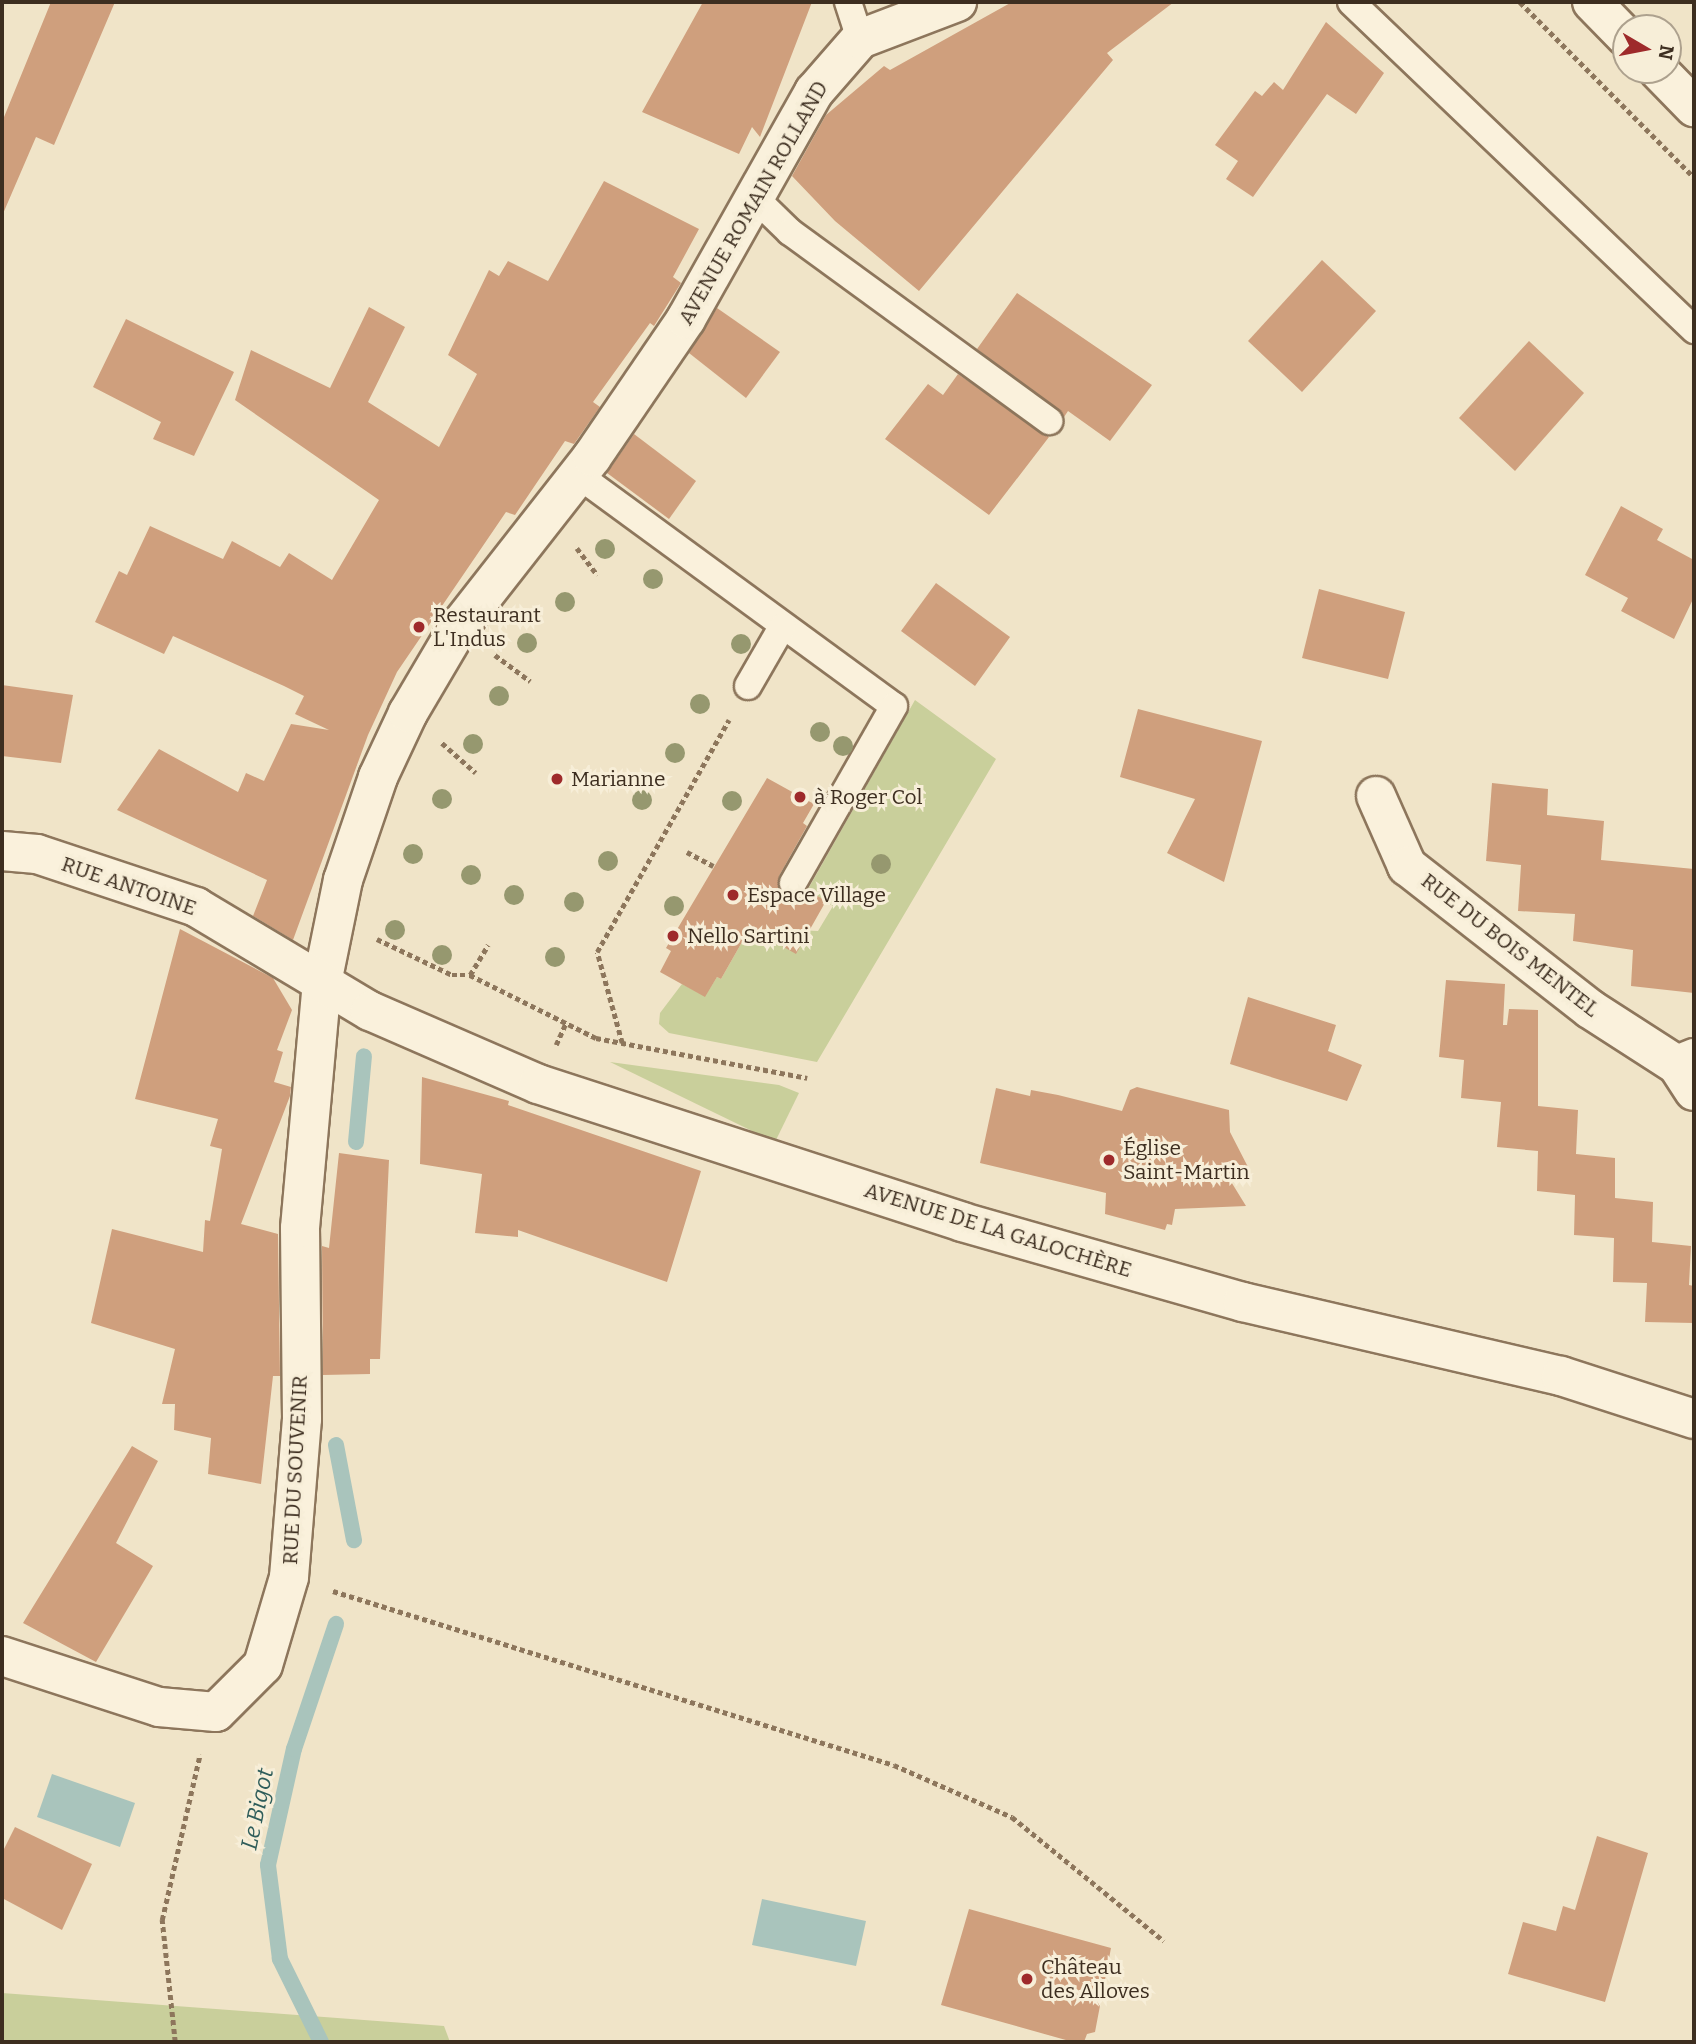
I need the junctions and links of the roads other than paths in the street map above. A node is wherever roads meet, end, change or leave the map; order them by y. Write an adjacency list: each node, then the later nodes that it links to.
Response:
1 (848, 2): 6 (lane)
2 (957, 2): 6 (street, AVENUE ROMAIN ROLLAND)
3 (1351, 2): 10 (lane)
4 (1592, 2): 5 (street)
5 (1612, 23)
6 (860, 39): 9 (street, AVENUE ROMAIN ROLLAND)
7 (1672, 84): 8 (street)
8 (1694, 107)
9 (754, 197): 11 (lane); 12 (street, AVENUE ROMAIN ROLLAND)
10 (1694, 330)
11 (1049, 421)
12 (585, 466): 13 (lane); 18 (street, AVENUE ROMAIN ROLLAND)
13 (782, 627): 14 (lane); 17 (lane)
14 (748, 686)
15 (1376, 796): 20 (street, RUE DU BOIS MENTEL)
16 (2, 851): 19 (street, RUE ANTOINE)
17 (793, 883)
18 (329, 934): 19 (street, RUE DU SOUVENIR)
19 (321, 982): 21 (street, AVENUE DE LA GALOCHÈRE); 22 (street, RUE DU SOUVENIR)
20 (1689, 1071)
21 (1694, 1419)
22 (2, 1656)

